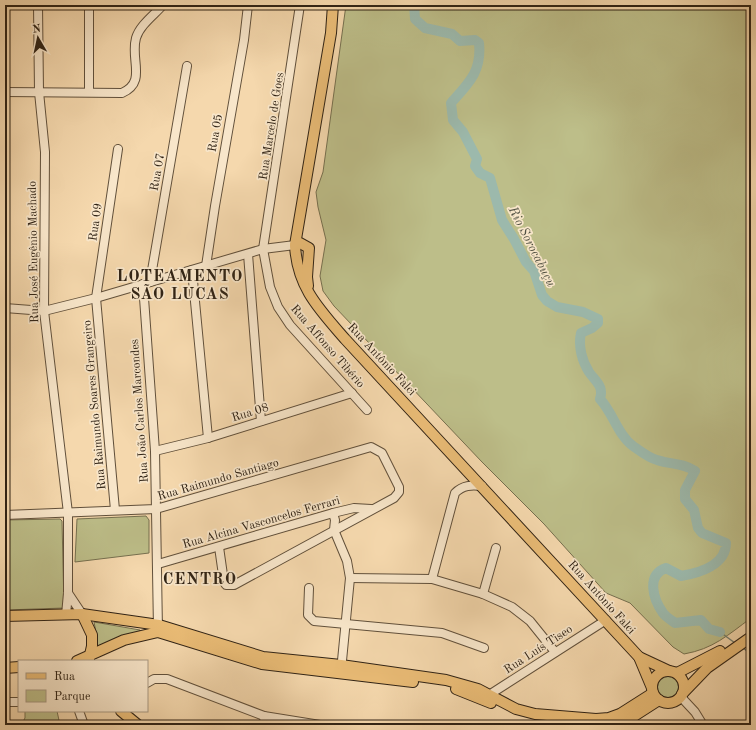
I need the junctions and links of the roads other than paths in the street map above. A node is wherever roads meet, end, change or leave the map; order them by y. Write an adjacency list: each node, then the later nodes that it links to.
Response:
1 (38, 5): 9 (street, Rua José Eugênio Machado)
2 (89, 5): 10 (street)
3 (163, 5): 10 (street)
4 (248, 5): 15 (street, Rua 05)
5 (300, 5): 13 (street, Rua Marcelo de Goes)
6 (333, 5): 12 (main road, Rua Antônio Falci)
7 (187, 66): 17 (street, Rua 07)
8 (5, 92): 9 (street)
9 (39, 92): 10 (street); 21 (street, Rua José Eugênio Machado)
10 (89, 92)
11 (118, 149): 18 (street, Rua 09)
12 (295, 245): 13 (street); 19 (main road, Rua Antônio Falci); 19 (main road)
13 (263, 249): 14 (street); 22 (street, Rua Affonso Tibério)
14 (248, 254): 15 (street); 24 (street)
15 (206, 266): 16 (street)
16 (192, 270): 17 (street); 25 (street)
17 (146, 283): 18 (street); 26 (street, Rua João Carlos Marcondes)
18 (96, 298): 21 (street); 30 (street, Rua Raimundo Soares Grangeiro)
19 (315, 305): 27 (main road, Rua Antônio Falci)
20 (5, 308): 21 (street)
21 (44, 311): 31 (street, Rua José Eugênio Machado)
22 (352, 393): 23 (street, Rua Affonso Tibério); 24 (street, Rua 08)
23 (367, 410)
24 (261, 421): 25 (street, Rua 08)
25 (208, 438): 26 (street, Rua 08)
26 (155, 451): 28 (street, Rua João Carlos Marcondes)
27 (482, 486): 39 (street); 46 (main road, Rua Antônio Falci)
28 (156, 509): 29 (street, Rua Raimundo Santiago); 30 (street, Rua Raimundo Santiago); 37 (street, Rua João Carlos Marcondes)
29 (370, 509): 32 (street, Rua Alcina Vasconcelos Ferrari); 34 (street)
30 (115, 510): 31 (street, Rua Raimundo Santiago)
31 (68, 513): 33 (street, Rua Raimundo Santiago); 41 (street, Rua José Eugênio Machado)
32 (332, 513): 34 (street); 35 (street, Rua Alcina Vasconcelos Ferrari)
33 (5, 515)
34 (334, 530): 35 (street); 38 (street)
35 (219, 546): 37 (street, Rua Alcina Vasconcelos Ferrari)
36 (496, 548): 42 (street)
37 (158, 564): 48 (street, Rua João Carlos Marcondes)
38 (350, 578): 39 (street); 47 (street)
39 (432, 579): 42 (street)
40 (309, 588): 47 (street)
41 (68, 593): 43 (street); 44 (street, Rua José Eugênio Machado)
42 (483, 594): 52 (street)
43 (82, 614): 44 (main road); 48 (main road); 54 (main road)
44 (66, 615): 45 (main road)
45 (5, 616)
46 (606, 620): 52 (street, Rua Luís Tiseo); 53 (main road, Rua Antônio Falci)
47 (345, 624): 51 (street); 57 (street)
48 (158, 629): 54 (main road); 57 (main road)
49 (751, 629): 58 (main road)
50 (751, 637): 61 (main road)
51 (484, 648)
52 (555, 652): 62 (street, Rua Luís Tiseo)
53 (639, 657): 58 (main road, Rua Antônio Falci); 60 (main road, Rua Antônio Falci)
54 (89, 658)
55 (18, 667): 56 (main road)
56 (5, 668)
57 (341, 669): 62 (main road)
58 (673, 672): 60 (main road); 61 (main road)
59 (148, 683): 68 (street)
60 (655, 694): 61 (main road); 69 (main road); 70 (main road)
61 (681, 695): 78 (street)
62 (487, 698): 70 (main road); 76 (main road)
63 (5, 702): 64 (street)
64 (18, 702)
65 (79, 712): 71 (street)
66 (122, 712): 72 (main road)
67 (131, 712): 73 (main road)
68 (264, 716): 74 (street); 75 (street)
69 (631, 718): 70 (main road); 77 (street)
70 (610, 723)
71 (84, 725)
72 (138, 725)
73 (147, 725)
74 (265, 725)
75 (320, 725)
76 (581, 725)
77 (623, 725)
78 (703, 725)

